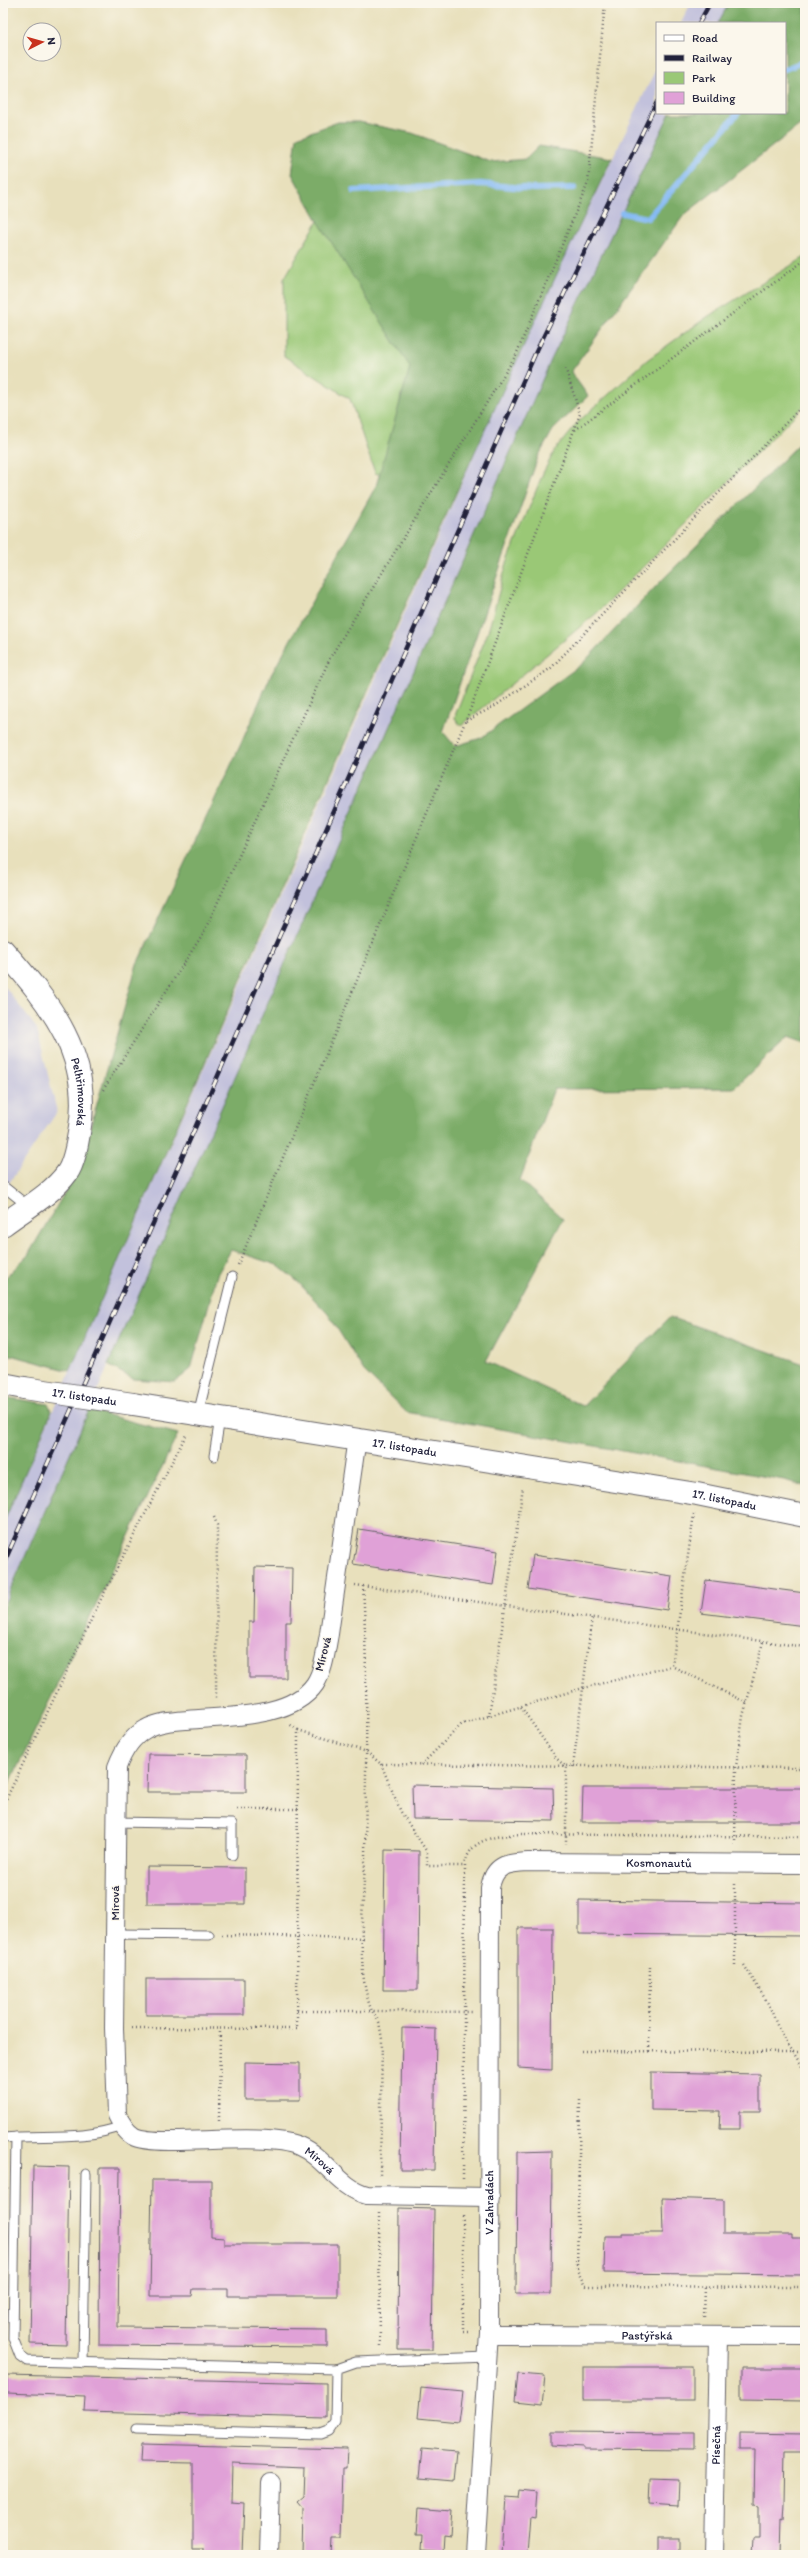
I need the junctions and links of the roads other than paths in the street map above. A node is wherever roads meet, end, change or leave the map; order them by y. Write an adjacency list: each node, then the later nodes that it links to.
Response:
1 (3, 950): 3 (street, Pelhřimovská)
2 (3, 1186): 3 (lane)
3 (28, 1206): 4 (street, Pelhřimovská)
4 (3, 1224)
5 (232, 1277): 7 (lane)
6 (13, 1386): 7 (street, 17. listopadu, bridge)
7 (198, 1414): 8 (street, 17. listopadu)
8 (220, 1418): 9 (street, 17. listopadu); 10 (lane)
9 (357, 1438): 11 (street, 17. listopadu); 12 (street, Mírová)
10 (214, 1456)
11 (805, 1516)
12 (115, 1822): 13 (lane); 16 (street, Mírová)
13 (232, 1855)
14 (513, 1862): 15 (street, Kosmonautů); 22 (street, V Zahradách)
15 (805, 1864)
16 (115, 1934): 17 (lane); 18 (street, Mírová)
17 (209, 1935)
18 (122, 2126): 19 (lane); 22 (street, Mírová)
19 (16, 2136): 20 (lane); 27 (lane)
20 (3, 2138)
21 (86, 2174): 29 (lane)
22 (490, 2196): 23 (street, V Zahradách)
23 (489, 2333): 24 (street, Pastýřská); 28 (street, V Zahradách)
24 (711, 2336): 25 (street, Pastýřská); 35 (street, Písečná)
25 (805, 2336)
26 (3, 2338): 27 (lane)
27 (13, 2338): 29 (lane)
28 (488, 2357): 30 (lane); 34 (street, V Zahradách)
29 (83, 2363): 30 (lane)
30 (336, 2369): 31 (lane)
31 (136, 2429)
32 (271, 2483): 33 (street)
33 (269, 2555)
34 (475, 2555)
35 (714, 2555)

